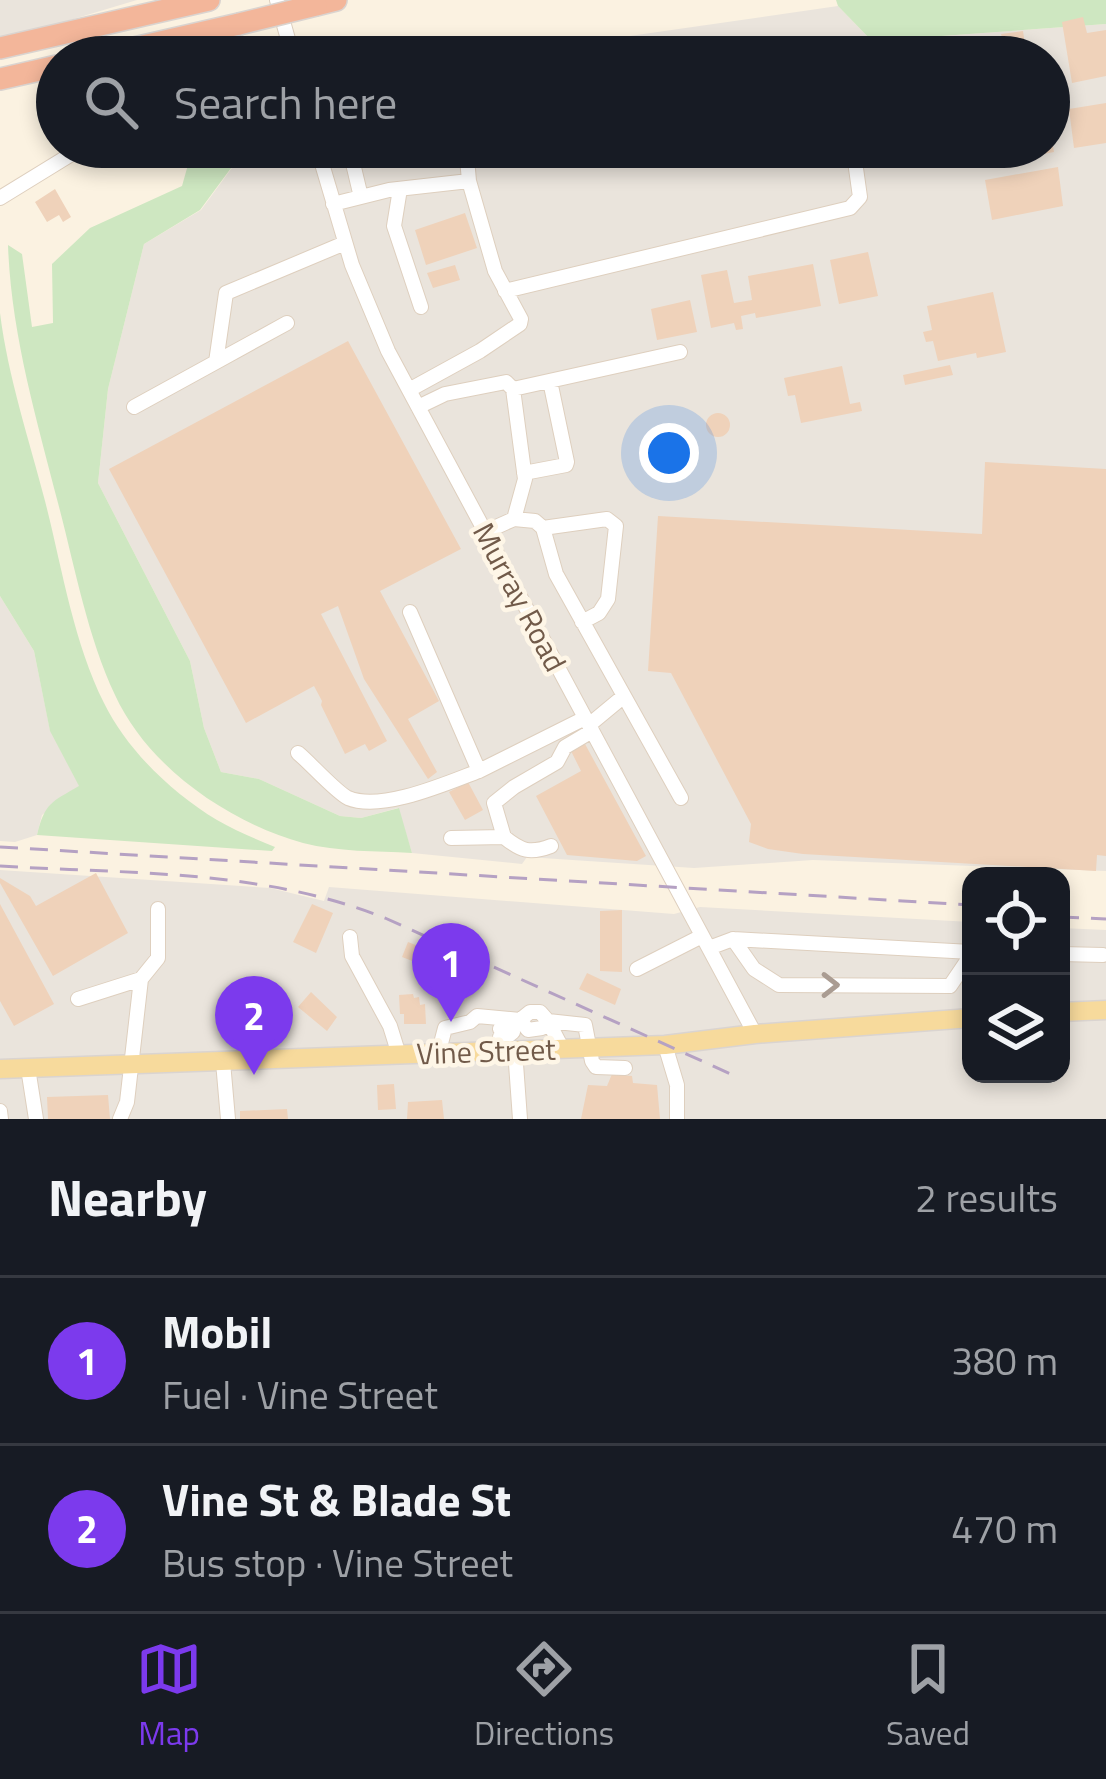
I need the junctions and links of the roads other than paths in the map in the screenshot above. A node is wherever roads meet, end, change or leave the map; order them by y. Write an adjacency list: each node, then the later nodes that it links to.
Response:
1 (209, 0): 4 (highway)
2 (278, 3): 6 (street)
3 (326, 3): 5 (highway, bridge)
4 (52, 36)
5 (187, 36)
6 (287, 36)
7 (36, 40): 8 (highway)
8 (0, 48)
9 (36, 71): 10 (highway)
10 (0, 79)
11 (49, 168): 19 (street)
12 (323, 168): 20 (street, Murray Road)
13 (354, 168): 18 (street)
14 (468, 168): 16 (street)
15 (856, 168): 22 (street)
16 (469, 181): 17 (street); 22 (street)
17 (400, 188): 18 (street); 23 (street)
18 (361, 197): 20 (street)
19 (0, 198)
20 (333, 204): 21 (street, Murray Road)
21 (345, 243): 26 (street); 29 (street, Murray Road)
22 (505, 291): 29 (street)
23 (421, 307)
24 (287, 323): 26 (street)
25 (680, 352): 27 (street)
26 (216, 362): 30 (street)
27 (550, 381): 28 (street); 32 (street)
28 (513, 389): 31 (street); 32 (street)
29 (409, 390): 31 (street, Murray Road)
30 (134, 407)
31 (418, 407): 35 (street, Murray Road)
32 (524, 473): 33 (street)
33 (514, 519): 34 (street); 35 (street)
34 (543, 527): 37 (street); 37 (street)
35 (485, 532): 39 (street, Murray Road)
36 (410, 612): 41 (street)
37 (582, 622): 38 (street)
38 (624, 696): 39 (street); 42 (street)
39 (588, 725): 41 (street); 43 (street); 49 (street, Murray Road)
40 (298, 752): 41 (street)
41 (479, 771)
42 (681, 799)
43 (504, 837): 44 (street); 45 (street)
44 (451, 838)
45 (551, 846)
46 (158, 909): 55 (street)
47 (350, 937): 67 (street)
48 (733, 939): 49 (street); 50 (street); 53 (street, one-way to 53)
49 (705, 942): 54 (street); 62 (street, Murray Road)
50 (962, 953)
51 (1070, 954): 52 (street)
52 (1103, 955)
53 (962, 968)
54 (637, 969)
55 (141, 979): 56 (street); 69 (street)
56 (78, 999)
57 (1106, 1010): 58 (main road)
58 (1070, 1012)
59 (962, 1019): 62 (main road, Vine Street)
60 (548, 1021): 61 (street); 64 (street); 65 (street)
61 (508, 1032): 65 (main road, Vine Street); 66 (main road, Vine Street); 66 (street); 76 (street)
62 (754, 1034): 63 (main road, Vine Street)
63 (665, 1045): 64 (main road, Vine Street); 77 (street)
64 (590, 1046): 65 (main road, Vine Street); 71 (street)
65 (562, 1048)
66 (439, 1052): 67 (main road, Vine Street)
67 (399, 1055): 68 (main road, Vine Street)
68 (223, 1062): 69 (main road, Vine Street); 75 (street)
69 (131, 1065): 70 (main road, Vine Street); 74 (street)
70 (28, 1068): 72 (main road, Vine Street); 73 (street)
71 (625, 1068)
72 (0, 1069)
73 (36, 1119)
74 (120, 1119)
75 (228, 1119)
76 (520, 1119)
77 (677, 1119)

